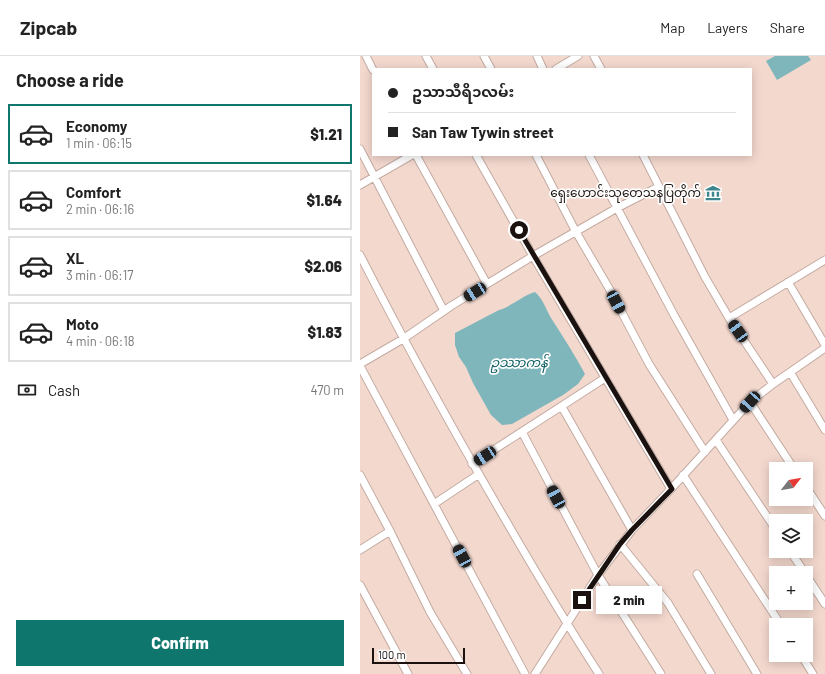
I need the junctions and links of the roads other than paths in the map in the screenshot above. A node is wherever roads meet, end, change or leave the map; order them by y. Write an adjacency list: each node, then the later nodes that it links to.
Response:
1 (366, 56): 7 (street)
2 (426, 56): 8 (street)
3 (484, 56): 9 (street)
4 (537, 56): 10 (street)
5 (578, 56): 11 (street)
6 (594, 56): 12 (street)
7 (372, 68)
8 (432, 68)
9 (490, 68)
10 (543, 68)
11 (558, 68)
12 (600, 68)
13 (360, 149): 20 (street)
14 (410, 156): 20 (street)
15 (417, 156): 29 (street)
16 (477, 156): 26 (street)
17 (537, 156): 24 (street)
18 (590, 156): 23 (street)
19 (643, 156): 22 (street)
20 (374, 177): 21 (street); 30 (street)
21 (360, 185)
22 (658, 187): 23 (street); 31 (street)
23 (617, 208): 24 (street); 41 (street)
24 (576, 232): 26 (street); 45 (street)
25 (360, 255): 32 (street)
26 (533, 256): 29 (street); 37 (street)
27 (825, 260): 28 (street)
28 (788, 282): 31 (street); 33 (street)
29 (488, 284): 30 (street)
30 (444, 311): 32 (street)
31 (729, 318): 38 (street)
32 (403, 339): 35 (street); 47 (street)
33 (825, 345)
34 (825, 348): 36 (street)
35 (360, 366): 53 (street)
36 (790, 372): 38 (street); 42 (street)
37 (605, 378): 40 (street); 51 (street)
38 (773, 384): 39 (street)
39 (750, 402): 41 (street); 46 (street)
40 (562, 407): 43 (street); 57 (street)
41 (733, 420): 44 (street)
42 (825, 430)
43 (522, 432): 47 (street); 62 (street)
44 (716, 440): 45 (street); 56 (street)
45 (705, 452): 50 (street)
46 (789, 462)
47 (472, 464): 48 (street)
48 (478, 474): 53 (street); 67 (street)
49 (360, 475): 58 (street)
50 (684, 475): 51 (street); 66 (street)
51 (672, 489): 57 (street)
52 (813, 495): 54 (street)
53 (434, 504): 71 (street)
54 (823, 507): 55 (street)
55 (825, 516)
56 (769, 520)
57 (632, 530): 59 (street)
58 (390, 531): 60 (street); 70 (street)
59 (620, 544): 62 (street); 75 (street)
60 (360, 550)
61 (697, 574): 76 (street)
62 (598, 575): 67 (street); 74 (street)
63 (360, 584): 69 (street)
64 (813, 586): 65 (street)
65 (825, 604)
66 (776, 618)
67 (567, 625): 72 (street); 73 (street)
68 (805, 662): 77 (street)
69 (408, 674)
70 (468, 674)
71 (525, 674)
72 (535, 674)
73 (599, 674)
74 (661, 674)
75 (712, 674)
76 (757, 674)
77 (813, 674)

